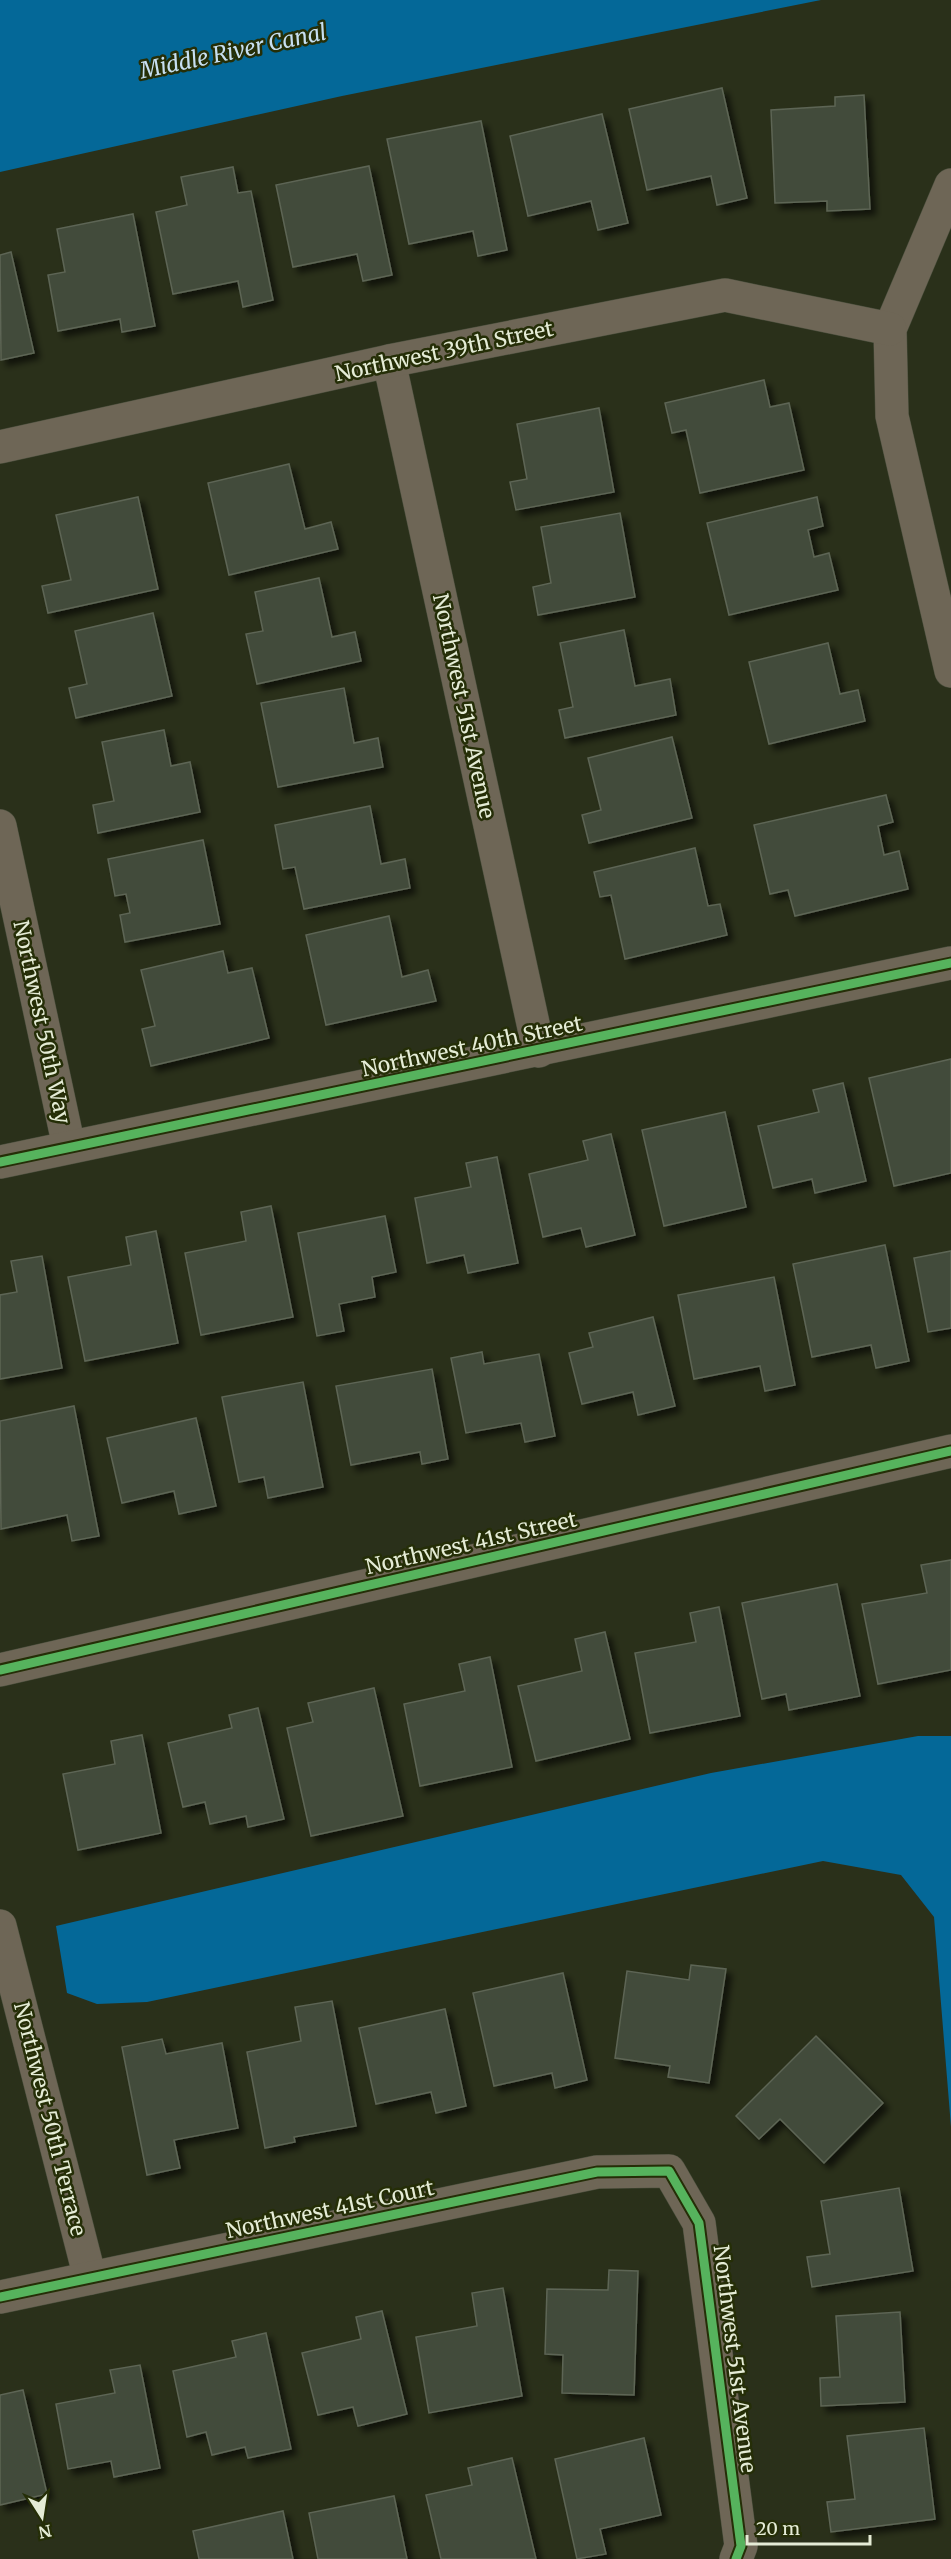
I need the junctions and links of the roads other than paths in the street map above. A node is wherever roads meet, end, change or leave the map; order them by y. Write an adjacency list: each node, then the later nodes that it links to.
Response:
1 (951, 185): 2 (street)
2 (890, 329): 3 (street, Northwest 39th Street); 5 (street)
3 (389, 361): 4 (street, Northwest 39th Street); 8 (street, Northwest 51st Avenue)
4 (0, 447)
5 (951, 671)
6 (0, 826): 9 (street, Northwest 50th Way)
7 (951, 963): 8 (street, Northwest 40th Street)
8 (539, 1051): 9 (street, Northwest 40th Street)
9 (69, 1147): 10 (street, Northwest 40th Street)
10 (0, 1162)
11 (951, 1451): 12 (street, Northwest 41st Street)
12 (0, 1670)
13 (0, 1926): 15 (street, Northwest 50th Terrace)
14 (669, 2171): 15 (street, Northwest 41st Court); 17 (street, Northwest 51st Avenue)
15 (90, 2278): 16 (street, Northwest 41st Court)
16 (0, 2297)
17 (736, 2559)

